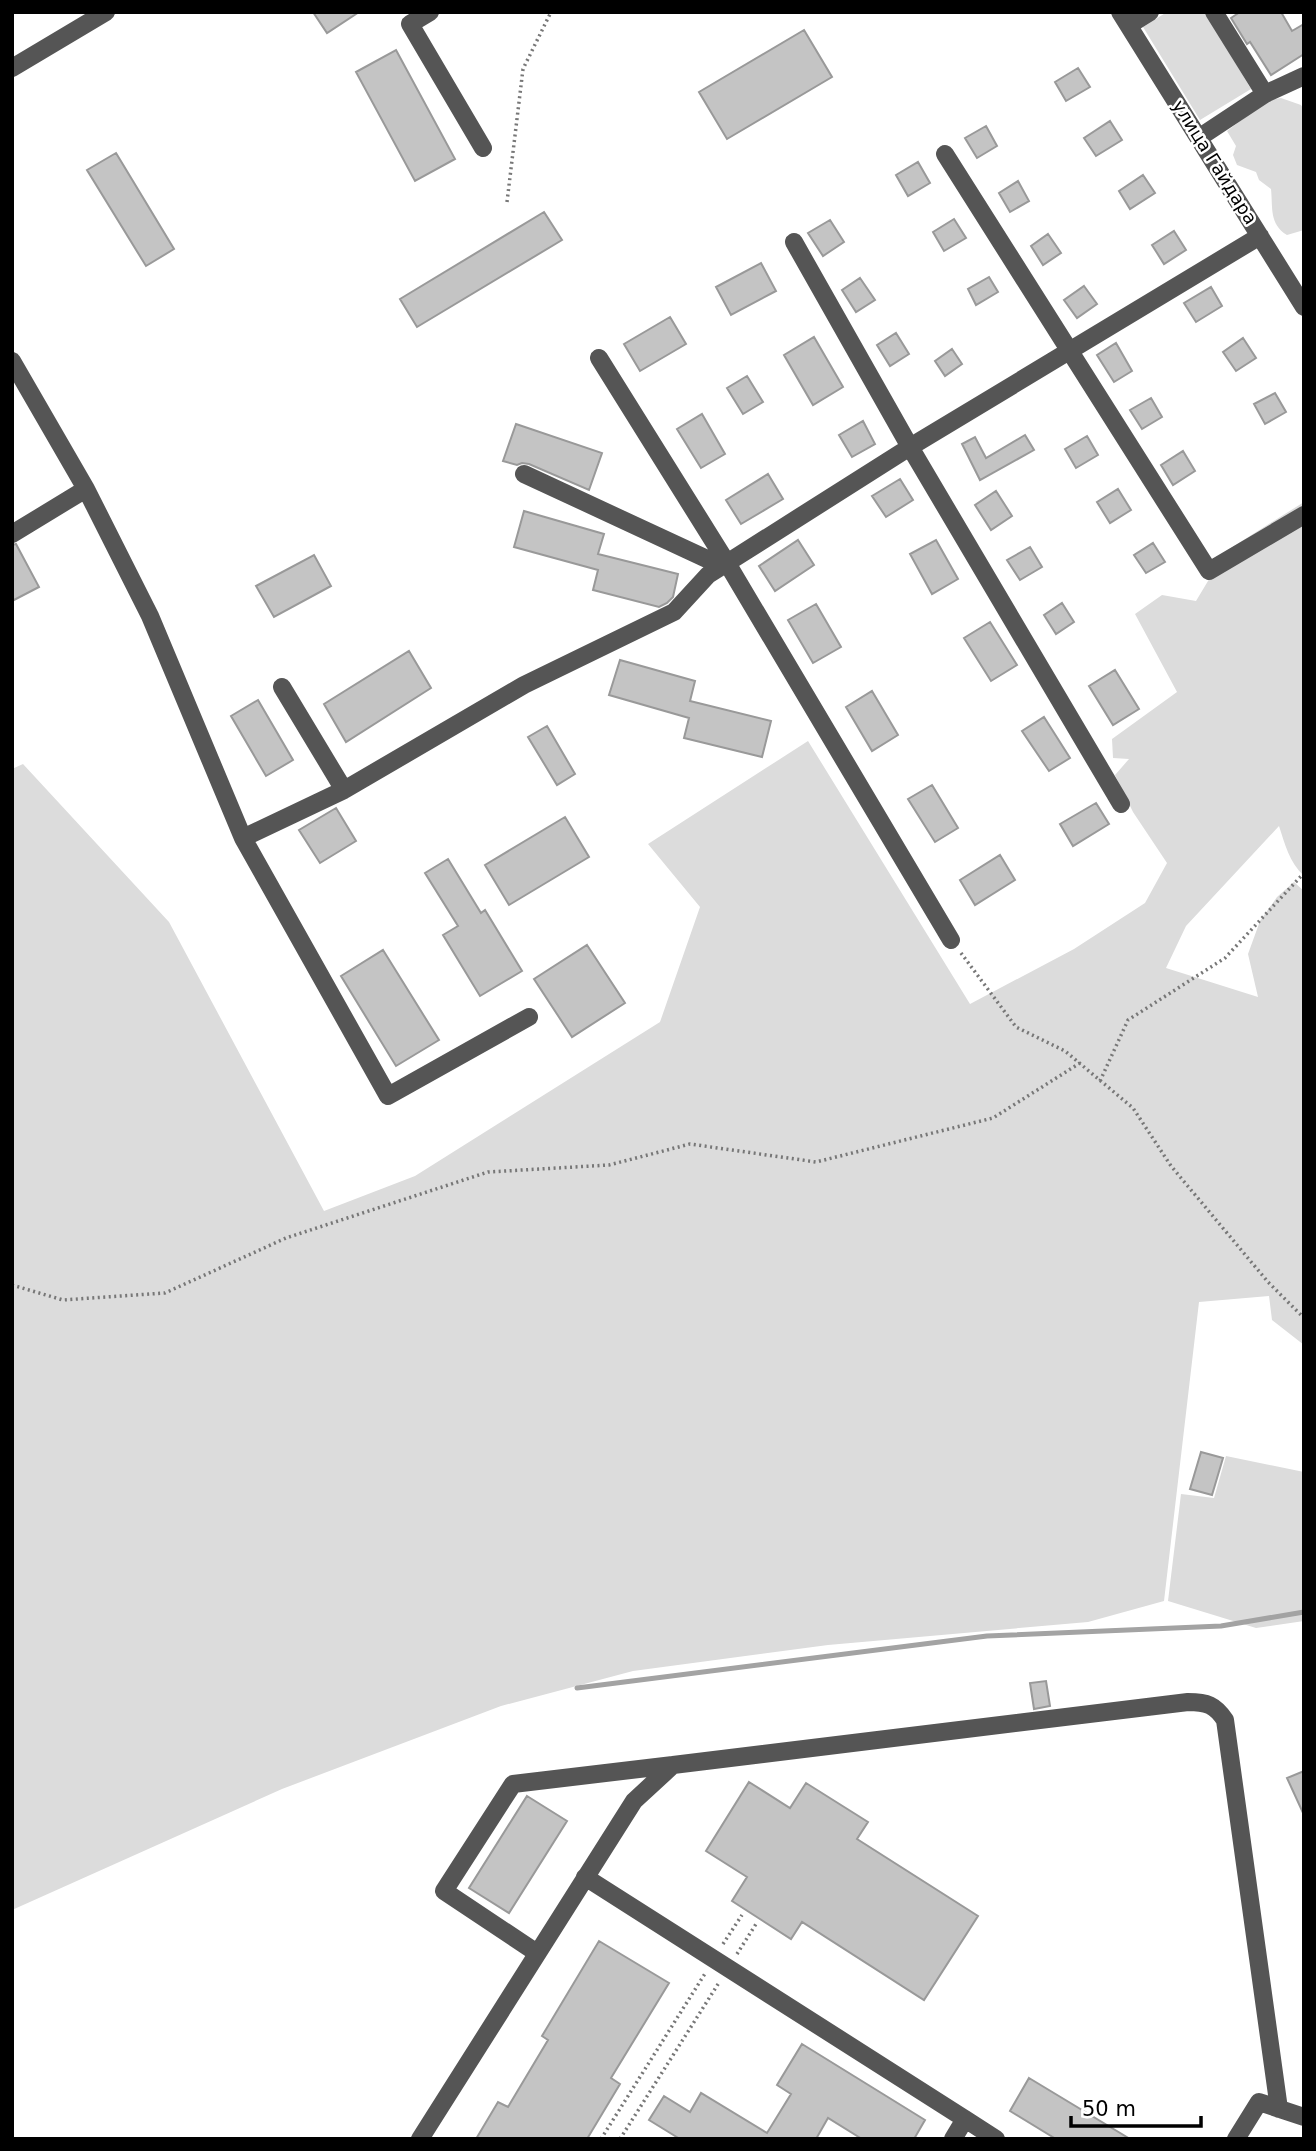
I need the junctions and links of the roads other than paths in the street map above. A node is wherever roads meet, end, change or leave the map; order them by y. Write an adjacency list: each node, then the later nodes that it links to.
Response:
1 (106, 12): 6 (street)
2 (430, 12): 10 (street)
3 (1150, 12): 5 (street)
4 (1214, 12): 8 (street)
5 (1125, 19): 9 (street, улица Гайдара)
6 (12, 68)
7 (1304, 76): 8 (street)
8 (1265, 94): 9 (street)
9 (1200, 137): 12 (street, улица Гайдара)
10 (483, 148)
11 (945, 154): 15 (street)
12 (1261, 236): 14 (street, улица Гайдара); 15 (street)
13 (794, 242): 18 (street)
14 (1304, 307)
15 (1070, 351): 18 (street); 21 (street)
16 (599, 358): 23 (street)
17 (12, 361): 20 (street)
18 (910, 447): 23 (street); 26 (street)
19 (524, 474): 23 (street)
20 (86, 489): 22 (street); 27 (street)
21 (1304, 515)
22 (12, 534)
23 (724, 565): 25 (street); 28 (street)
24 (282, 687): 25 (street)
25 (344, 790): 27 (street)
26 (1121, 804)
27 (243, 838): 29 (street)
28 (951, 940)
29 (529, 1017)
30 (673, 1765): 31 (street); 32 (street); 33 (street)
31 (585, 1877): 32 (street); 35 (street)
32 (537, 1953): 36 (street)
33 (1279, 2109): 34 (street); 39 (street)
34 (1304, 2117)
35 (965, 2119): 37 (street); 38 (street)
36 (419, 2139)
37 (953, 2139)
38 (996, 2139)
39 (1236, 2139)

